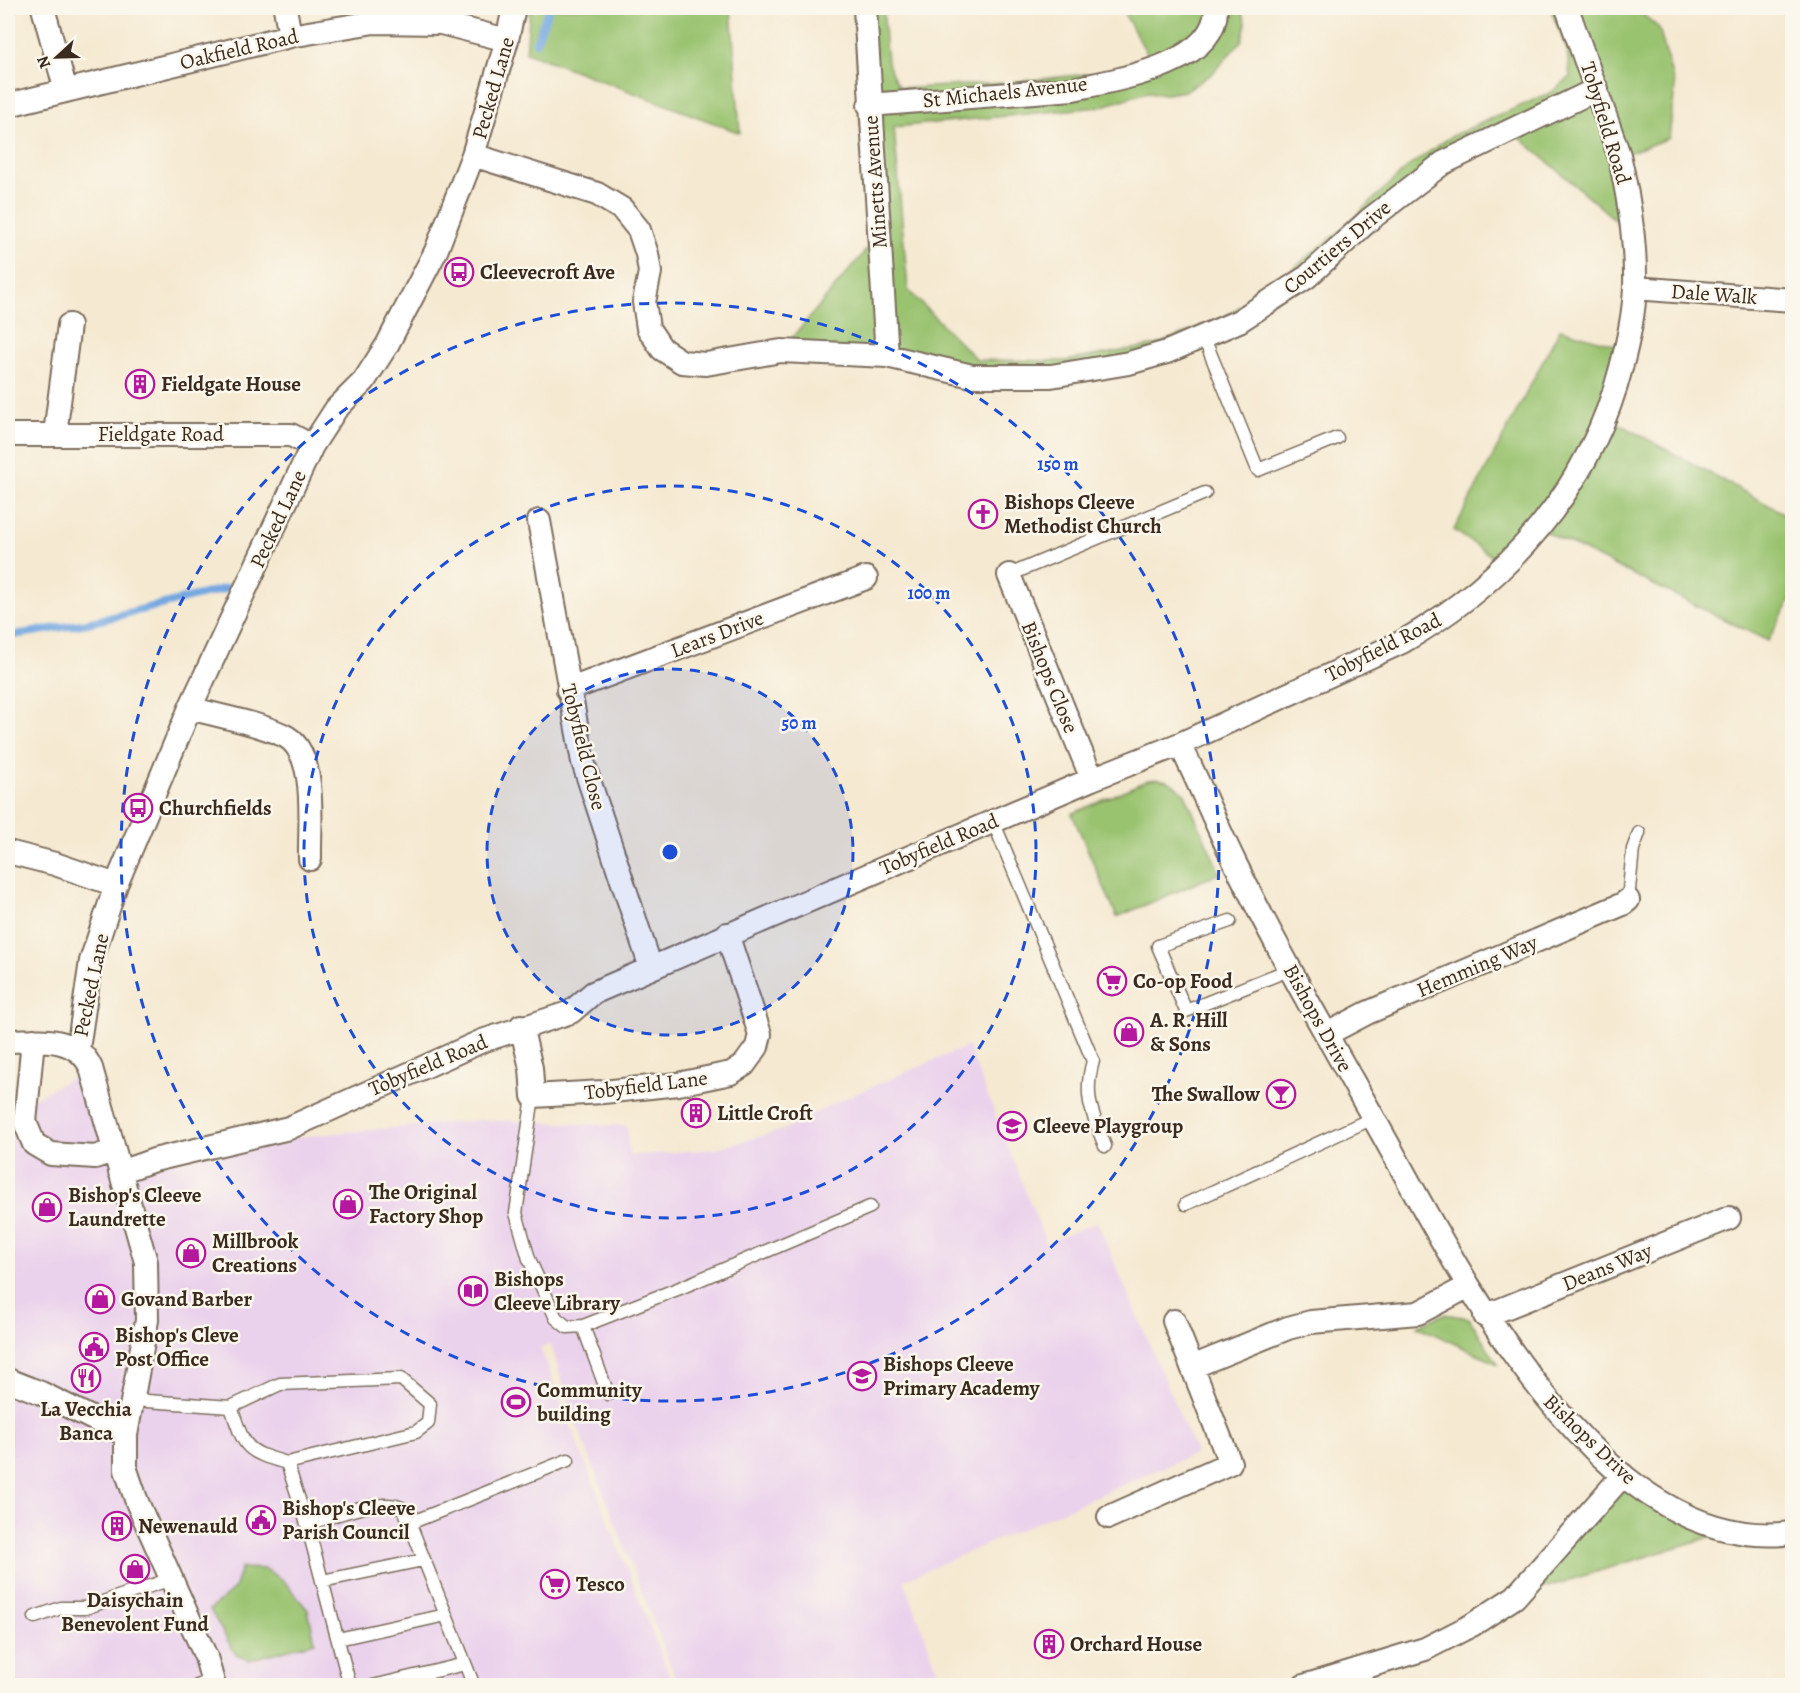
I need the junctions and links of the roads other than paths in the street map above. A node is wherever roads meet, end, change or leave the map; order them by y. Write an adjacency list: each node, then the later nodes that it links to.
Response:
1 (43, 8): 10 (street)
2 (285, 8): 7 (street)
3 (514, 8): 8 (street, Pecked Lane)
4 (865, 8): 12 (street, Minetts Avenue)
5 (1216, 8): 12 (street, St Michaels Avenue)
6 (1567, 8): 9 (street, Tobyfield Road)
7 (290, 36): 8 (street, Oakfield Road); 10 (street, Oakfield Road)
8 (507, 40): 13 (street, Pecked Lane)
9 (1597, 89): 14 (street, Tobyfield Road); 17 (street, Courtiers Drive)
10 (66, 91): 11 (street, Oakfield Road)
11 (8, 105)
12 (869, 105): 18 (street, Minetts Avenue)
13 (473, 155): 18 (street, Courtiers Drive); 22 (street, Pecked Lane)
14 (1635, 288): 15 (street, Dale Walk); 29 (street, Tobyfield Road)
15 (1792, 300)
16 (69, 325): 19 (street)
17 (1204, 338): 18 (street, Courtiers Drive); 21 (lane)
18 (887, 356)
19 (54, 434): 20 (street, Fieldgate Road); 22 (street, Fieldgate Road)
20 (8, 435)
21 (1337, 438)
22 (312, 446): 28 (street, Pecked Lane)
23 (1205, 493): 25 (lane)
24 (539, 521): 27 (street, Tobyfield Close)
25 (1009, 574): 30 (street, Bishops Close)
26 (866, 578): 27 (street, Lears Drive)
27 (568, 690): 39 (street, Tobyfield Close)
28 (190, 708): 34 (street); 35 (street, Pecked Lane)
29 (1180, 744): 30 (street, Tobyfield Road); 40 (street, Bishops Drive)
30 (1092, 779): 31 (street, Tobyfield Road)
31 (993, 821): 38 (street, Tobyfield Road); 48 (lane)
32 (1639, 833): 36 (lane)
33 (8, 852): 35 (street)
34 (310, 859)
35 (116, 885): 45 (street, Pecked Lane)
36 (1628, 900): 42 (street, Hemming Way)
37 (1230, 921): 40 (lane)
38 (727, 934): 39 (street, Tobyfield Road); 46 (street, Tobyfield Lane)
39 (651, 968): 41 (street, Tobyfield Road)
40 (1291, 969): 42 (street, Bishops Drive)
41 (521, 1026): 46 (street); 50 (street, Tobyfield Road)
42 (1327, 1034): 47 (street, Bishops Drive)
43 (33, 1040): 44 (street); 45 (street); 49 (street)
44 (8, 1041)
45 (78, 1049): 49 (street)
46 (532, 1095): 57 (lane)
47 (1373, 1118): 51 (lane); 54 (street, Bishops Drive)
48 (1105, 1146)
49 (113, 1151): 50 (street)
50 (120, 1172): 61 (street)
51 (1186, 1204)
52 (870, 1207): 57 (lane)
53 (1729, 1218): 55 (street, Deans Way)
54 (1467, 1287): 55 (street, Bishops Drive); 58 (street)
55 (1485, 1316): 66 (street, Bishops Drive)
56 (1174, 1321): 58 (street)
57 (583, 1326): 60 (lane)
58 (1192, 1367): 67 (street)
59 (8, 1380): 63 (street)
60 (608, 1395)
61 (133, 1400): 62 (lane); 63 (street)
62 (231, 1407): 65 (lane); 65 (lane)
63 (126, 1435): 72 (street)
64 (568, 1460): 68 (lane)
65 (287, 1462): 69 (lane)
66 (1623, 1475): 70 (street, Bishops Drive); 82 (street)
67 (1109, 1517)
68 (410, 1523): 69 (lane); 71 (lane)
69 (307, 1524): 73 (lane)
70 (1792, 1533)
71 (423, 1560): 73 (lane); 74 (lane)
72 (171, 1579): 75 (lane); 78 (street)
73 (322, 1581): 76 (lane)
74 (446, 1615): 76 (lane); 77 (lane)
75 (35, 1617)
76 (338, 1639): 79 (lane)
77 (465, 1664): 80 (lane); 81 (lane)
78 (208, 1684)
79 (350, 1686)
80 (373, 1686)
81 (474, 1686)
82 (1304, 1686)

